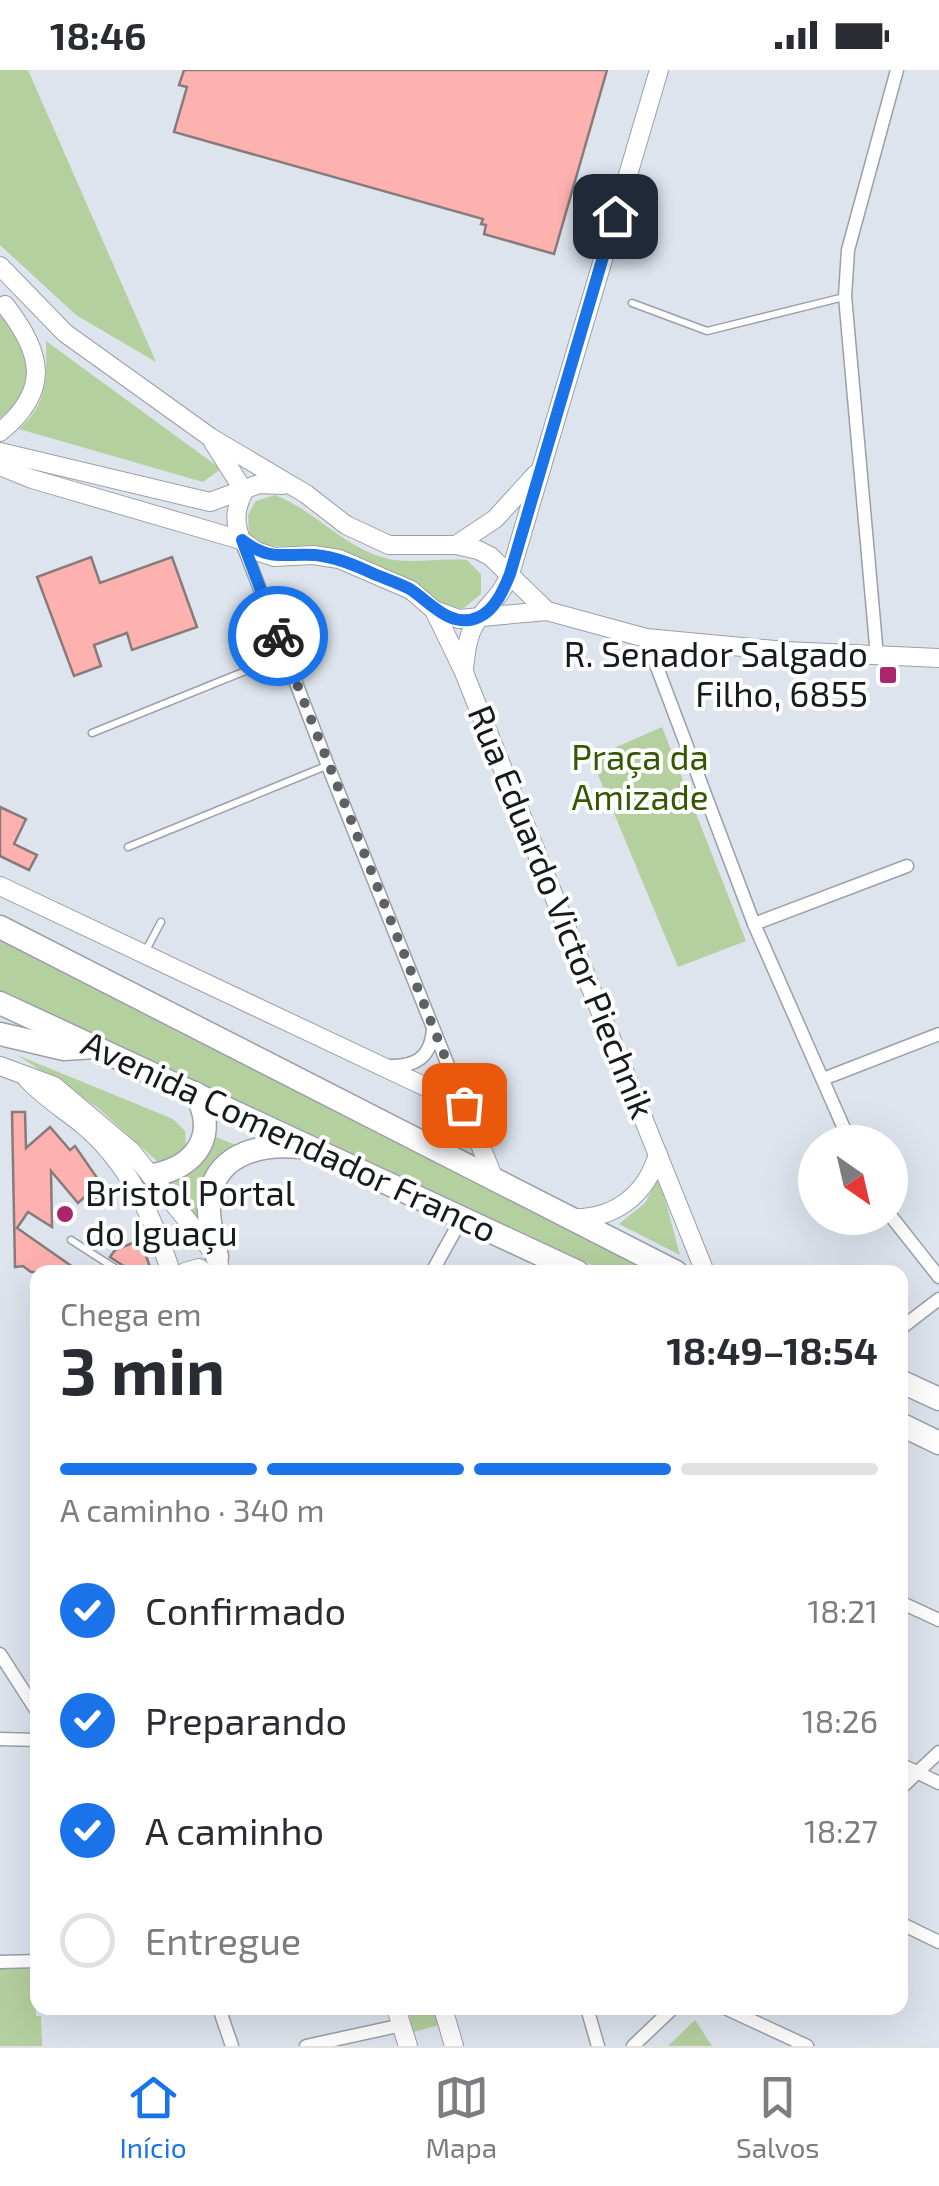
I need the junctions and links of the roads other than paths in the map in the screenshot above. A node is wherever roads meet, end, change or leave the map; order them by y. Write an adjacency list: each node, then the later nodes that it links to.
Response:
1 (659, 70): 12 (main road)
2 (897, 70): 4 (street)
3 (0, 266): 7 (main road)
4 (845, 296): 5 (lane); 25 (street)
5 (632, 303)
6 (2, 305): 7 (main road); 8 (main road)
7 (65, 332): 9 (main road)
8 (0, 432)
9 (210, 437): 15 (main road); 16 (main road)
10 (0, 452): 16 (main road)
11 (0, 466): 14 (main road)
12 (540, 470): 18 (main road); 19 (main road)
13 (0, 479): 14 (main road)
14 (32, 479): 17 (main road)
15 (289, 485): 16 (main road); 18 (main road)
16 (244, 491): 17 (main road)
17 (242, 540): 20 (main road); 24 (street)
18 (456, 546): 19 (main road)
19 (510, 574): 21 (main road); 22 (main road)
20 (434, 610): 22 (main road); 27 (main road, Rua Eduardo Victor Piechnik)
21 (547, 611): 22 (main road); 23 (main road)
22 (478, 618): 27 (main road, Rua Eduardo Victor Piechnik)
23 (646, 638): 25 (main road); 34 (street)
24 (285, 656): 28 (lane); 29 (street)
25 (877, 656): 26 (main road)
26 (939, 658)
27 (464, 670): 49 (main road, Rua Eduardo Victor Piechnik)
28 (92, 733)
29 (328, 766): 30 (lane); 38 (street)
30 (128, 847)
31 (907, 866): 34 (street)
32 (0, 886): 36 (main road)
33 (161, 922): 36 (lane)
34 (754, 924): 44 (street)
35 (0, 927): 51 (highway, Avenida Comendador Franco)
36 (144, 954): 42 (main road)
37 (0, 1003): 41 (highway, Avenida Comendador Franco)
38 (433, 1027): 42 (street); 46 (street)
39 (0, 1034): 41 (highway)
40 (939, 1034): 44 (street)
41 (100, 1047): 45 (highway, Avenida Comendador Franco)
42 (383, 1066): 46 (main road)
43 (8, 1073): 50 (main road); 57 (main road)
44 (823, 1079): 47 (street)
45 (196, 1092): 48 (highway, Avenida Comendador Franco); 50 (highway)
46 (464, 1105): 51 (main road, Avenida Comendador Franco)
47 (843, 1125)
48 (313, 1148): 53 (highway, Avenida Comendador Franco); 59 (highway)
49 (658, 1154): 52 (main road, Rua Eduardo Victor Piechnik); 63 (main road, Rua Eduardo Victor Piechnik)
50 (153, 1176): 58 (main road)
51 (494, 1179): 52 (highway, Avenida Comendador Franco)
52 (566, 1217): 62 (highway, Avenida Comendador Franco)
53 (462, 1218): 60 (street); 61 (highway, Avenida Comendador Franco)
54 (906, 1235): 64 (street)
55 (70, 1240): 56 (lane)
56 (110, 1265)
57 (168, 1265)
58 (213, 1265)
59 (214, 1265)
60 (436, 1265)
61 (563, 1265)
62 (662, 1265)
63 (702, 1265)
64 (939, 1277)
65 (939, 1299): 66 (street)
66 (908, 1323)
67 (908, 1384): 68 (highway)
68 (939, 1399)
69 (908, 1428): 70 (highway)
70 (939, 1442)
71 (908, 1606): 72 (street)
72 (939, 1620)
73 (0, 1654): 74 (street)
74 (30, 1701)
75 (0, 1738): 76 (street)
76 (30, 1740)
77 (939, 1752): 79 (street)
78 (908, 1768): 79 (street)
79 (917, 1773): 80 (street); 81 (street)
80 (908, 1781)
81 (939, 1783)
82 (908, 1927): 83 (street)
83 (939, 1942)
84 (30, 1961): 85 (street)
85 (0, 1962)
86 (221, 2015): 92 (street)
87 (444, 2015): 95 (main road)
88 (589, 2015): 96 (street)
89 (666, 2015): 97 (street)
90 (741, 2015): 98 (street)
91 (400, 2016): 93 (street); 94 (main road)
92 (232, 2046)
93 (306, 2046)
94 (408, 2046)
95 (454, 2046)
96 (598, 2046)
97 (633, 2046)
98 (807, 2046)

